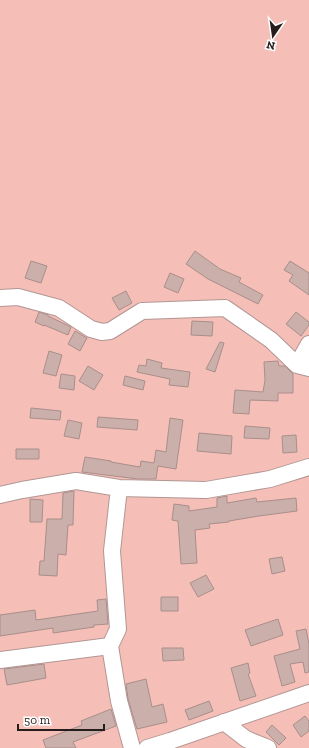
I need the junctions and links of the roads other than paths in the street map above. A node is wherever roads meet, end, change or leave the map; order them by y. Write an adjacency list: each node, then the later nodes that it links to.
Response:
1 (0, 298): 3 (street)
2 (309, 344): 3 (street)
3 (303, 366)
4 (309, 467): 5 (street)
5 (119, 488): 6 (street); 7 (street)
6 (0, 495)
7 (110, 646): 8 (street); 12 (street)
8 (0, 660)
9 (309, 693): 10 (street)
10 (224, 722): 11 (street); 14 (street)
11 (169, 745): 13 (street)
12 (132, 748)
13 (147, 748)
14 (268, 748)

